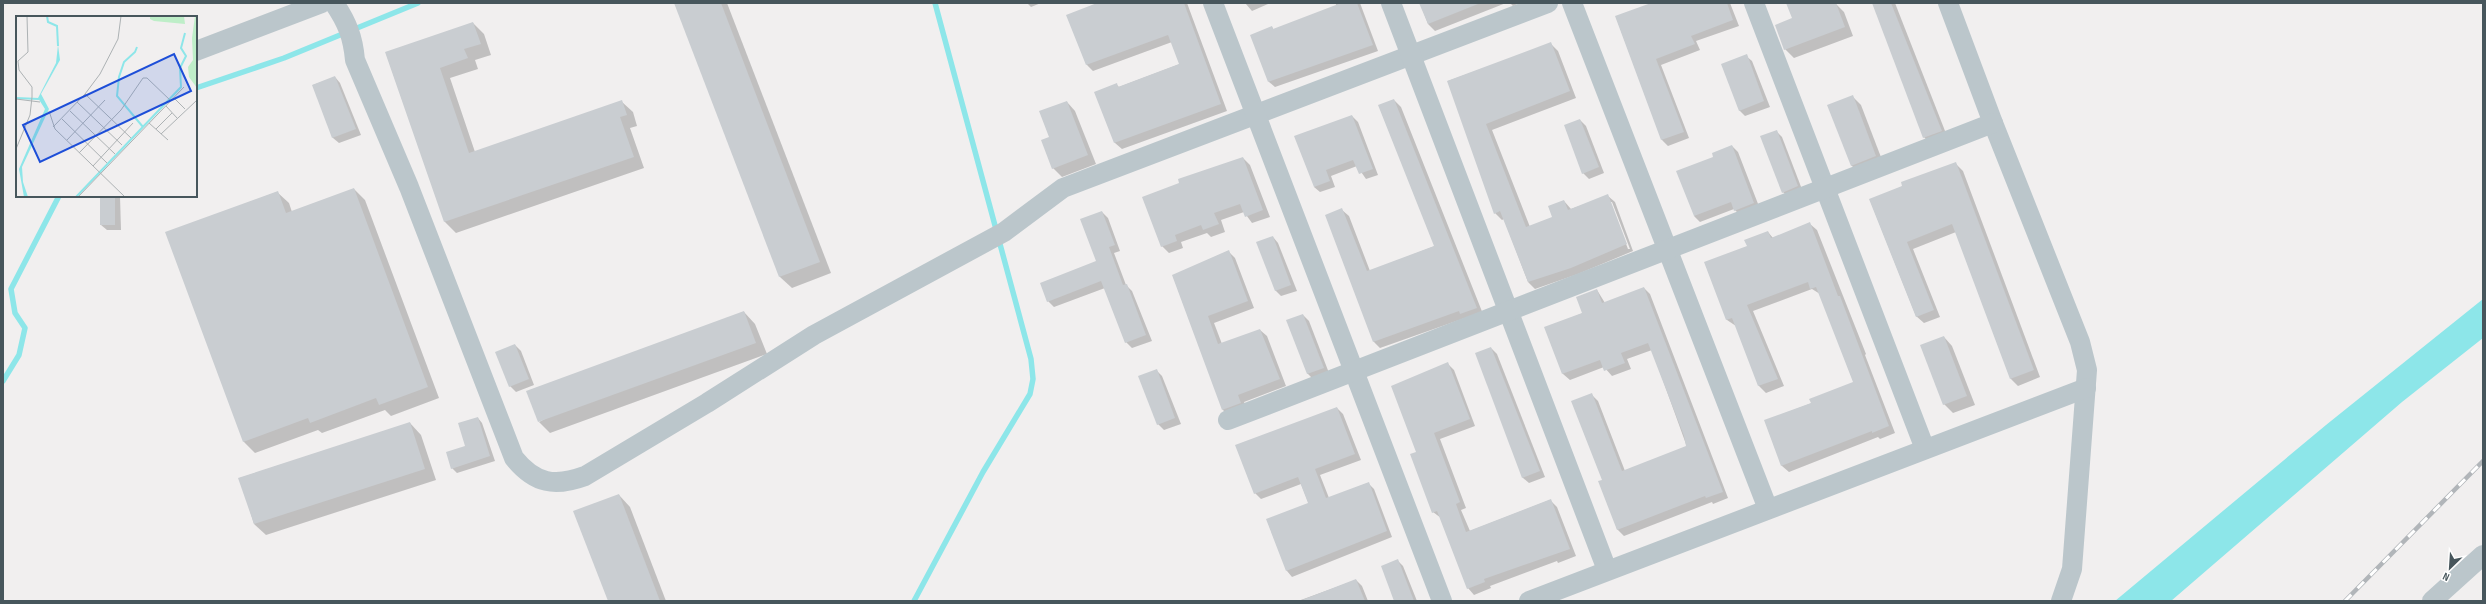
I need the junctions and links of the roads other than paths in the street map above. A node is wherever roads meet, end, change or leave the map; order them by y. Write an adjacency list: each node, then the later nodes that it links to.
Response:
1 (322, 3): 9 (street)
2 (334, 3): 12 (street)
3 (1213, 3): 12 (street)
4 (1391, 3): 11 (street)
5 (1548, 3): 11 (street)
6 (1572, 3): 15 (street)
7 (1754, 3): 14 (street)
8 (1948, 3): 13 (street)
9 (279, 11): 10 (street)
10 (197, 51)
11 (1411, 56): 12 (street); 16 (street)
12 (1255, 115): 17 (street)
13 (1993, 124): 14 (street); 18 (street)
14 (1825, 188): 15 (street); 20 (street)
15 (1668, 249): 16 (street); 21 (street)
16 (1508, 311): 17 (street); 23 (street)
17 (1354, 371): 19 (street); 24 (street)
18 (2086, 388): 20 (street); 26 (street)
19 (1228, 420)
20 (1925, 449): 21 (street)
21 (1768, 508): 23 (street)
22 (2483, 556): 27 (street)
23 (1606, 570): 25 (street)
24 (1442, 601)
25 (1529, 601)
26 (2061, 601)
27 (2432, 601)

